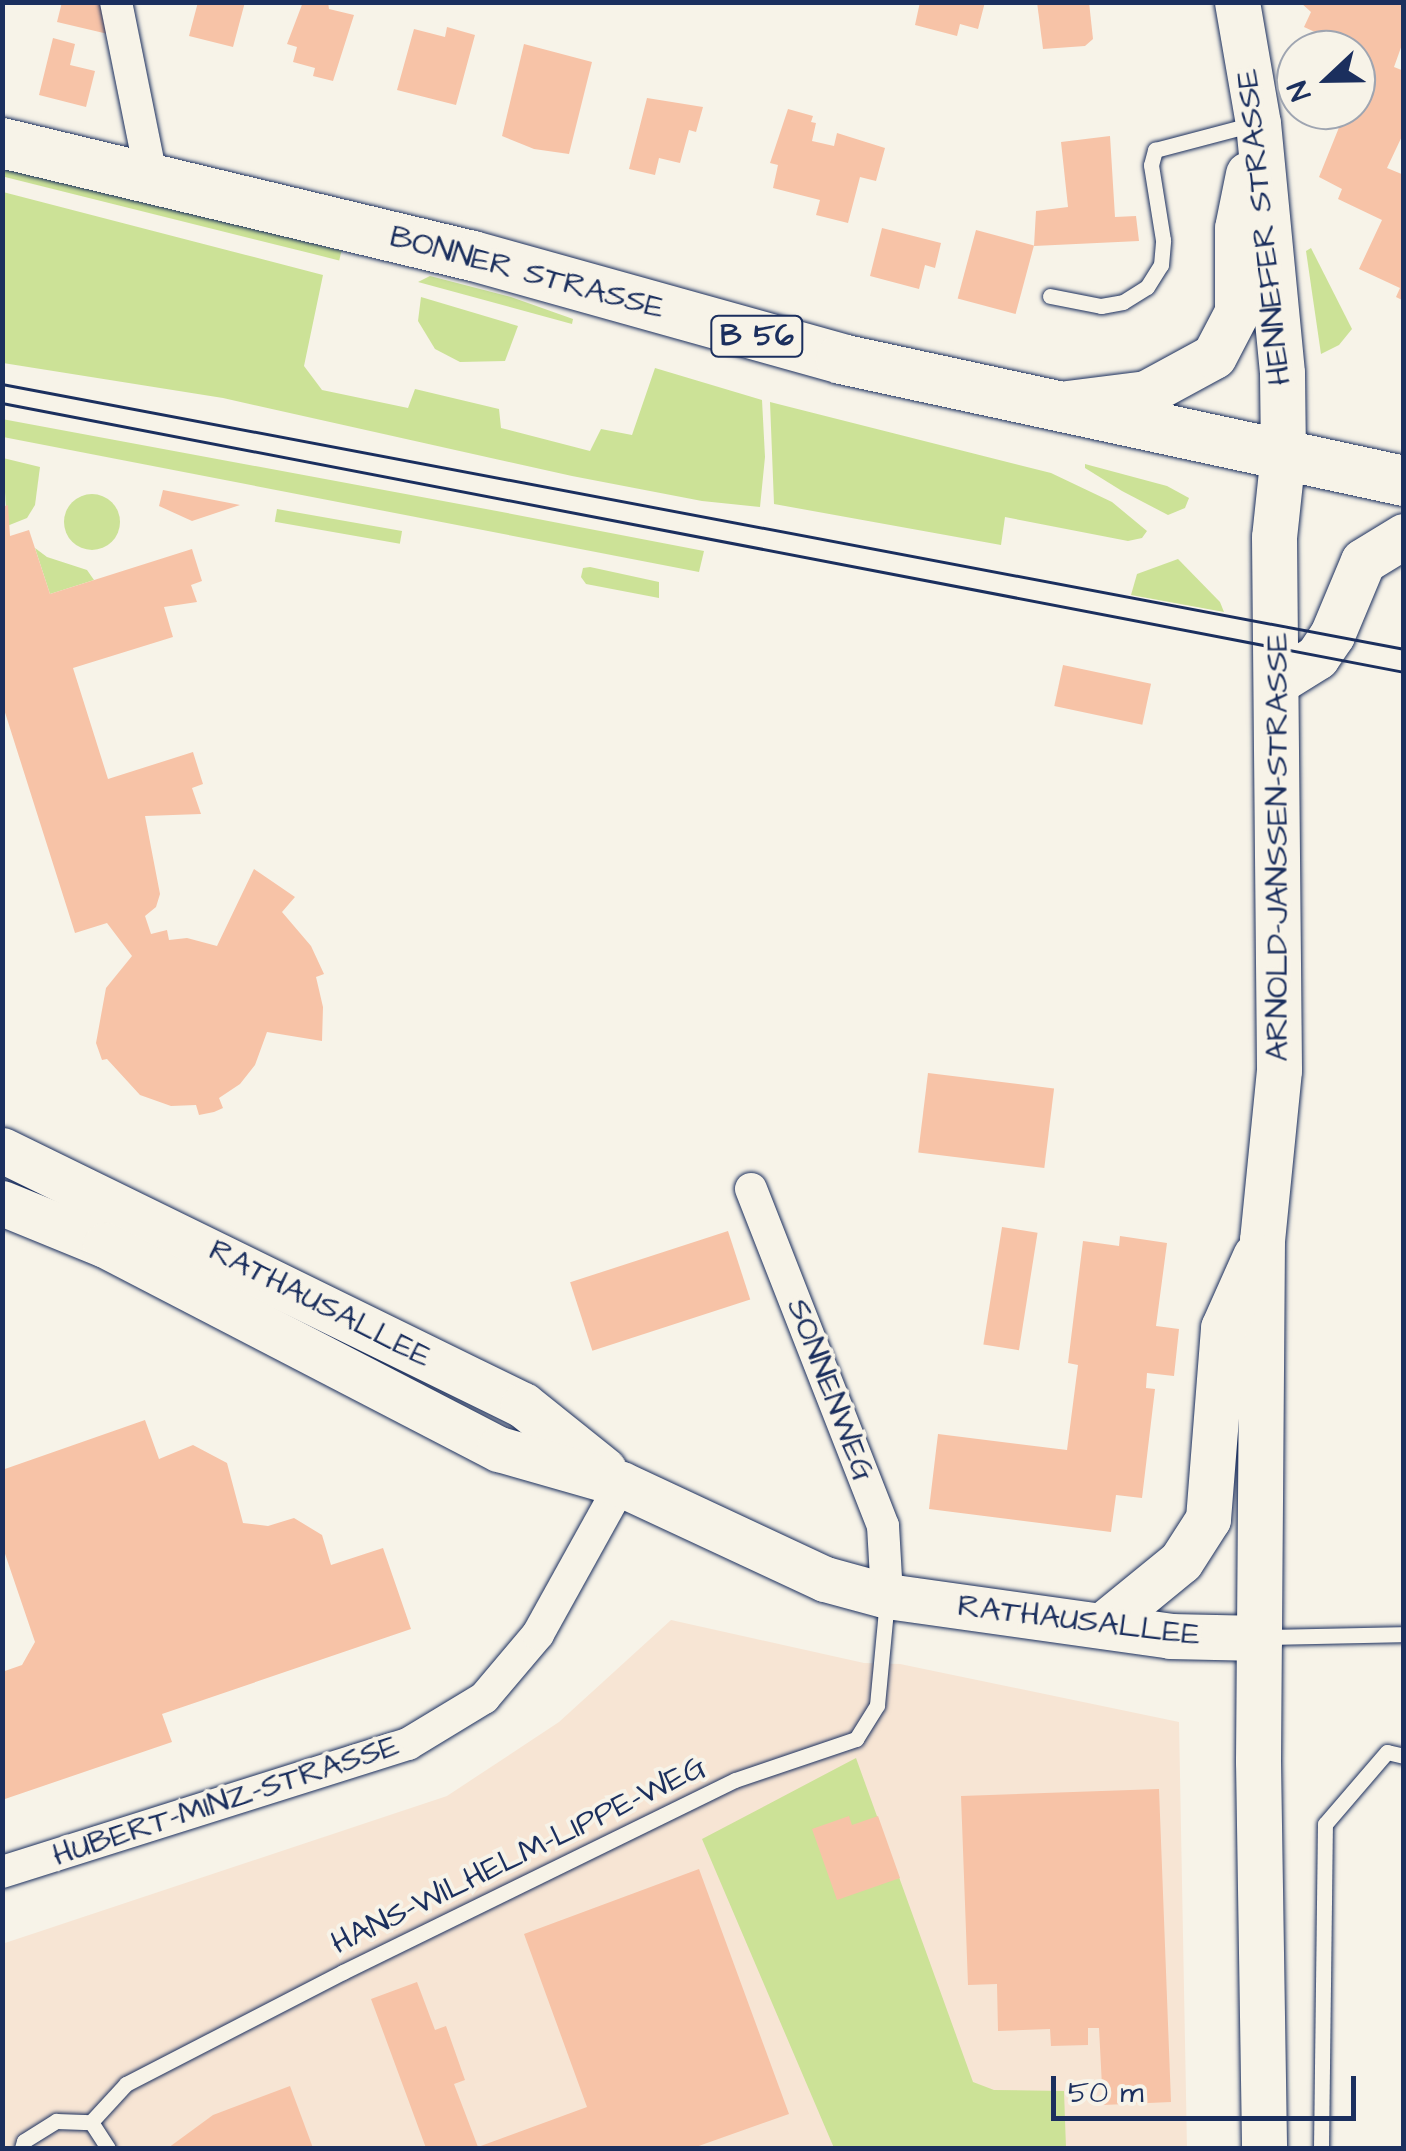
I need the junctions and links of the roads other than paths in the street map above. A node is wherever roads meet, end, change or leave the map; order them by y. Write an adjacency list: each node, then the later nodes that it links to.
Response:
1 (116, 2): 5 (street)
2 (1237, 2): 3 (main road, HENNEFER STRASSE)
3 (1258, 123): 6 (lane); 7 (main road); 8 (main road, HENNEFER STRASSE)
4 (2, 143): 5 (main road, BONNER STRASSE / B 56)
5 (152, 181): 7 (main road, BONNER STRASSE / B 56)
6 (1050, 296)
7 (1043, 406): 8 (main road, BONNER STRASSE / B 56)
8 (1282, 453): 9 (main road, BONNER STRASSE / B 56); 11 (main road, ARNOLD-JANSSEN-STRASSE)
9 (1404, 481)
10 (1404, 536): 11 (main road)
11 (1278, 682): 15 (main road, ARNOLD-JANSSEN-STRASSE)
12 (2, 1150): 16 (main road, RATHAUSALLEE)
13 (751, 1189): 17 (street, SONNENWEG)
14 (2, 1204): 16 (main road, RATHAUSALLEE)
15 (1262, 1240): 18 (main road, ARNOLD-JANSSEN-STRASSE); 20 (main road, ARNOLD-JANSSEN-STRASSE)
16 (621, 1484): 17 (main road, RATHAUSALLEE); 22 (street, HUBERT-MINZ-STRASSE)
17 (887, 1596): 18 (main road, RATHAUSALLEE); 23 (lane, HANS-WILHELM-LIPPE-WEG)
18 (1104, 1624): 20 (main road, RATHAUSALLEE)
19 (1404, 1634): 20 (lane)
20 (1260, 1638): 26 (main road, ARNOLD-JANSSEN-STRASSE)
21 (1404, 1756): 27 (lane)
22 (2, 1872)
23 (91, 2122): 24 (lane); 25 (lane)
24 (22, 2148)
25 (108, 2148)
26 (1264, 2148)
27 (1321, 2148)

